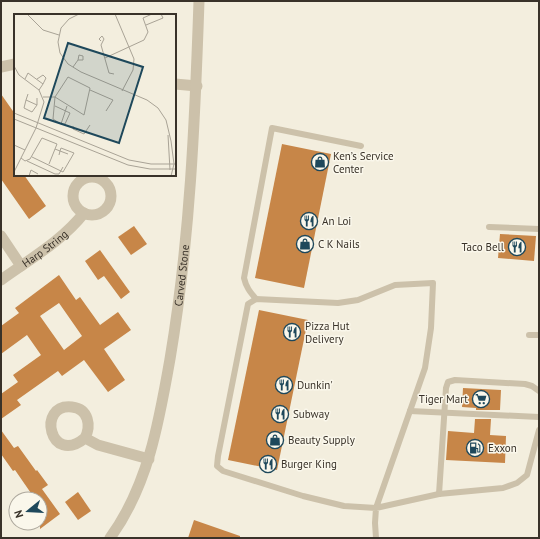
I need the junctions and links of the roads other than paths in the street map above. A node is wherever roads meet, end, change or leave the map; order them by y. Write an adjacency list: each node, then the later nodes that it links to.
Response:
1 (199, 1): 5 (street, Carved Stone)
2 (14, 64): 3 (street)
3 (1, 67)
4 (176, 84): 5 (street)
5 (196, 86): 22 (street, Carved Stone)
6 (361, 146): 13 (lane)
7 (84, 213): 11 (street, Harp String)
8 (489, 227): 9 (lane)
9 (539, 229)
10 (1, 236): 11 (street)
11 (21, 266): 12 (street, Harp String)
12 (1, 280)
13 (256, 299): 17 (lane); 24 (lane)
14 (529, 335): 15 (lane)
15 (539, 335)
16 (539, 391): 18 (lane)
17 (410, 411): 18 (lane); 24 (lane)
18 (444, 413): 19 (lane); 23 (lane)
19 (539, 417)
20 (539, 430): 23 (lane)
21 (85, 438): 22 (street)
22 (149, 459): 25 (street, Carved Stone)
23 (439, 494): 24 (lane)
24 (376, 508): 26 (lane)
25 (110, 538)
26 (376, 538)

